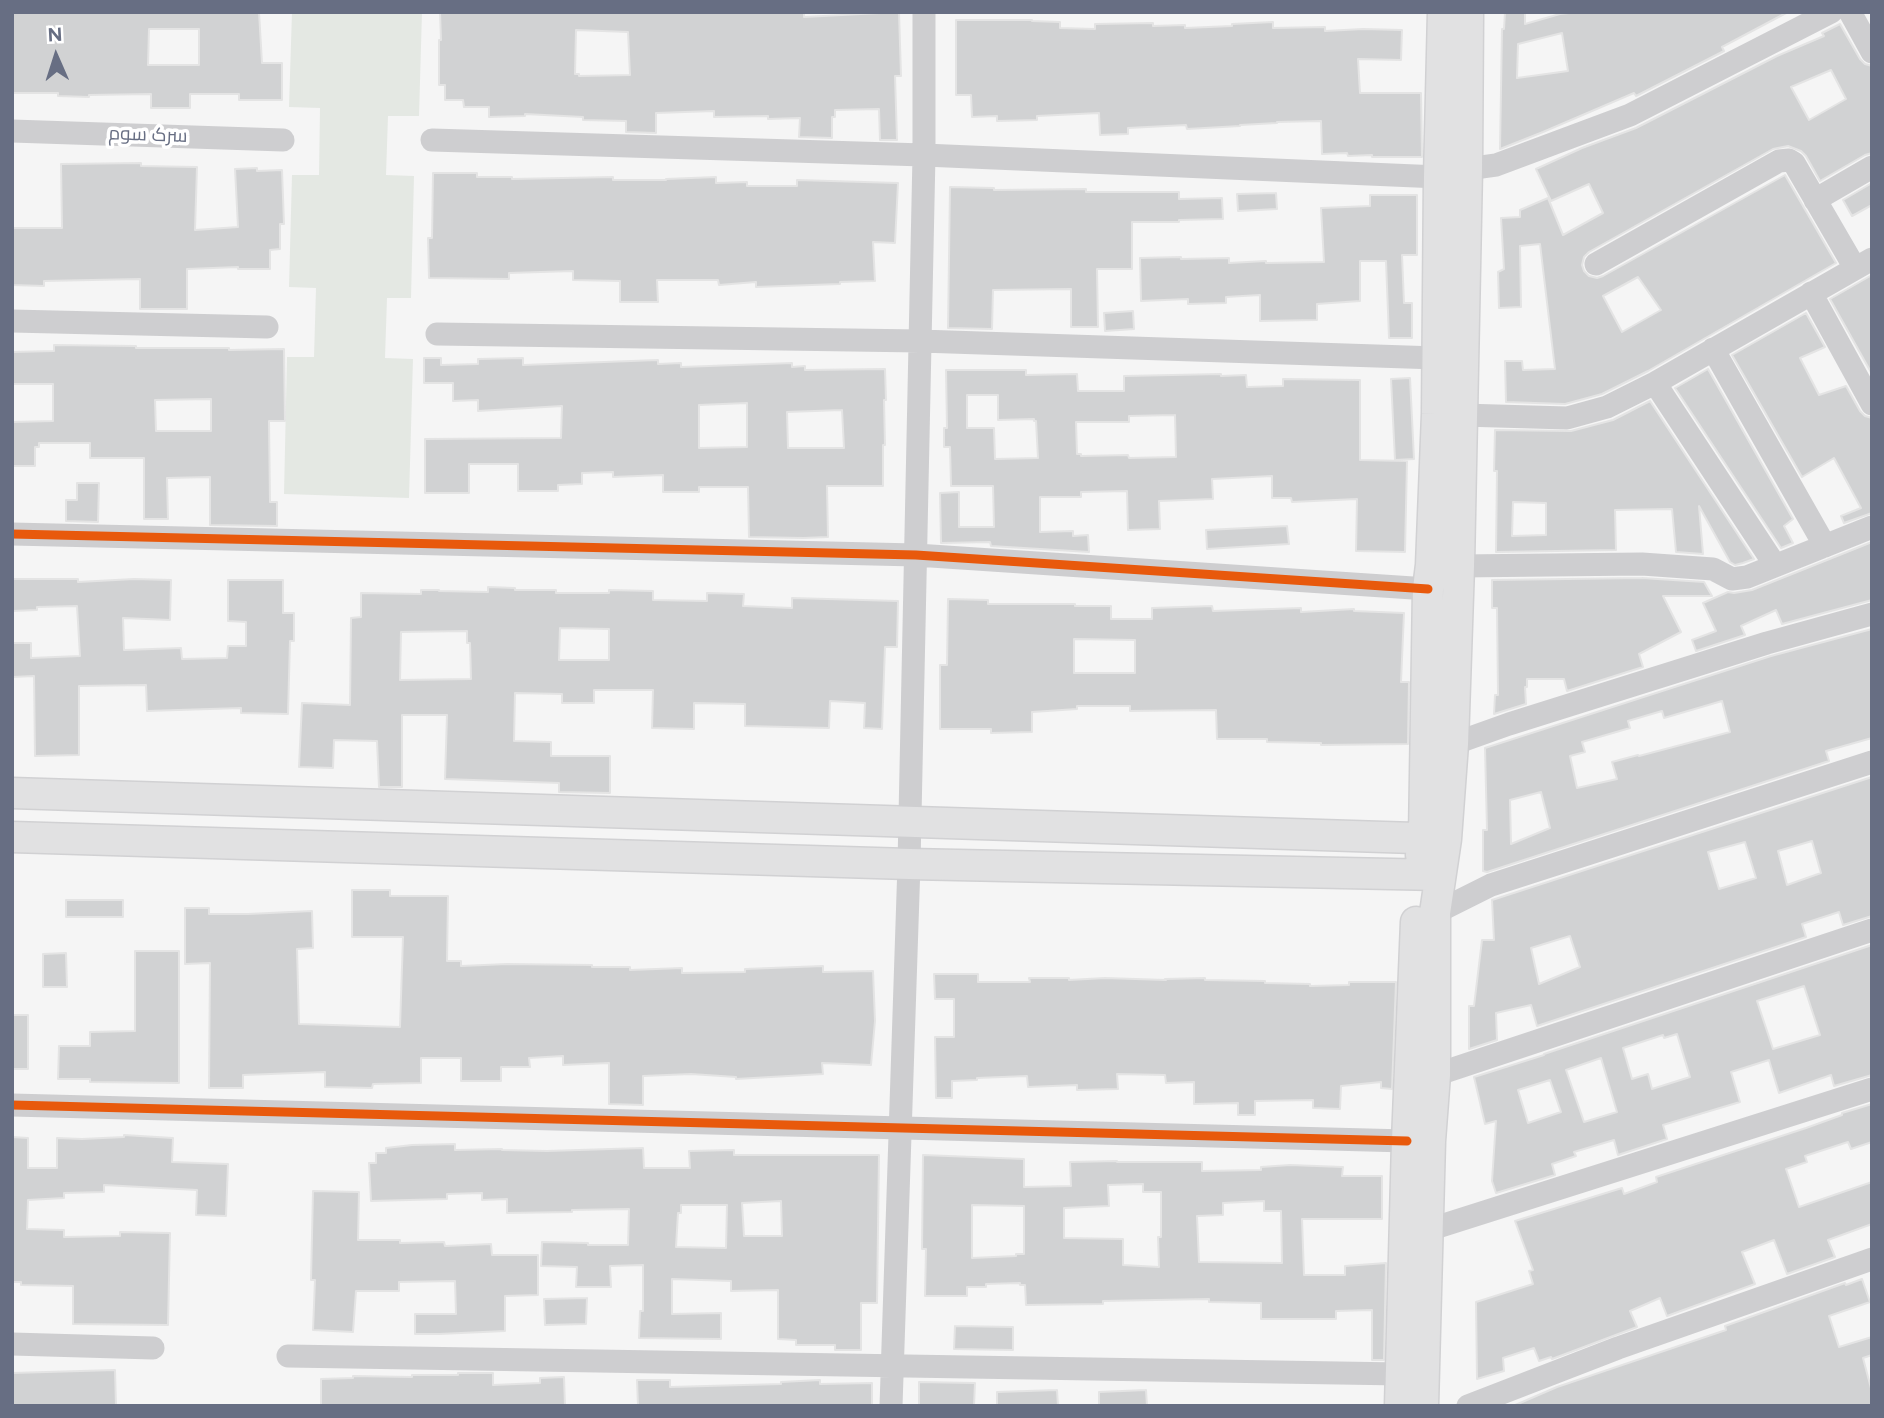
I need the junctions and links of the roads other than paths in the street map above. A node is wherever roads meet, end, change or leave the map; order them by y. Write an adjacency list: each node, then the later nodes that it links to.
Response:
1 (924, 12): 10 (street)
2 (1443, 12): 12 (main road)
3 (1468, 12): 12 (main road)
4 (1831, 12): 12 (street)
5 (1850, 12): 6 (street)
6 (1872, 52)
7 (12, 131): 8 (street, سرک سوم)
8 (283, 140)
9 (432, 140): 10 (street)
10 (924, 155): 12 (street); 20 (street)
11 (1872, 167): 13 (street)
12 (1453, 173): 22 (main road); 25 (main road)
13 (1815, 200): 14 (street); 15 (street)
14 (1597, 264)
15 (1863, 264): 16 (street)
16 (1811, 293): 21 (street); 24 (street)
17 (12, 321): 18 (street)
18 (267, 327)
19 (437, 334): 20 (street)
20 (920, 341): 22 (street); 29 (street)
21 (1713, 349): 23 (street); 28 (street)
22 (1437, 358): 32 (main road)
23 (1655, 383): 25 (street); 30 (street)
24 (1872, 404)
25 (1462, 415): 31 (main road)
26 (1872, 527): 28 (street)
27 (12, 534): 29 (street)
28 (1825, 545): 30 (street)
29 (915, 555): 32 (street); 39 (street)
30 (1775, 565): 31 (street)
31 (1459, 566): 34 (main road)
32 (1428, 589): 41 (main road)
33 (1872, 614): 34 (street)
34 (1453, 744): 41 (main road)
35 (1872, 762): 46 (street)
36 (12, 793): 37 (main road)
37 (83, 795): 38 (main road); 42 (main road)
38 (165, 799): 39 (main road); 43 (main road)
39 (910, 822): 41 (main road); 44 (street)
40 (12, 837): 42 (main road)
41 (1435, 838): 45 (main road)
42 (83, 839): 43 (main road)
43 (165, 841): 44 (main road)
44 (909, 864): 45 (main road); 51 (street)
45 (1429, 875): 46 (main road); 52 (main road)
46 (1435, 913): 48 (main road)
47 (1872, 930): 48 (street)
48 (1435, 1075): 53 (main road)
49 (1872, 1089): 53 (street)
50 (12, 1105): 51 (street)
51 (900, 1127): 52 (street); 58 (street)
52 (1407, 1141): 59 (main road)
53 (1428, 1230): 62 (main road)
54 (1872, 1259): 63 (street)
55 (12, 1343): 56 (street)
56 (153, 1348)
57 (288, 1356): 58 (street)
58 (892, 1365): 59 (street); 60 (street)
59 (1401, 1374): 61 (main road)
60 (891, 1406)
61 (1399, 1406)
62 (1423, 1406)
63 (1468, 1406)

